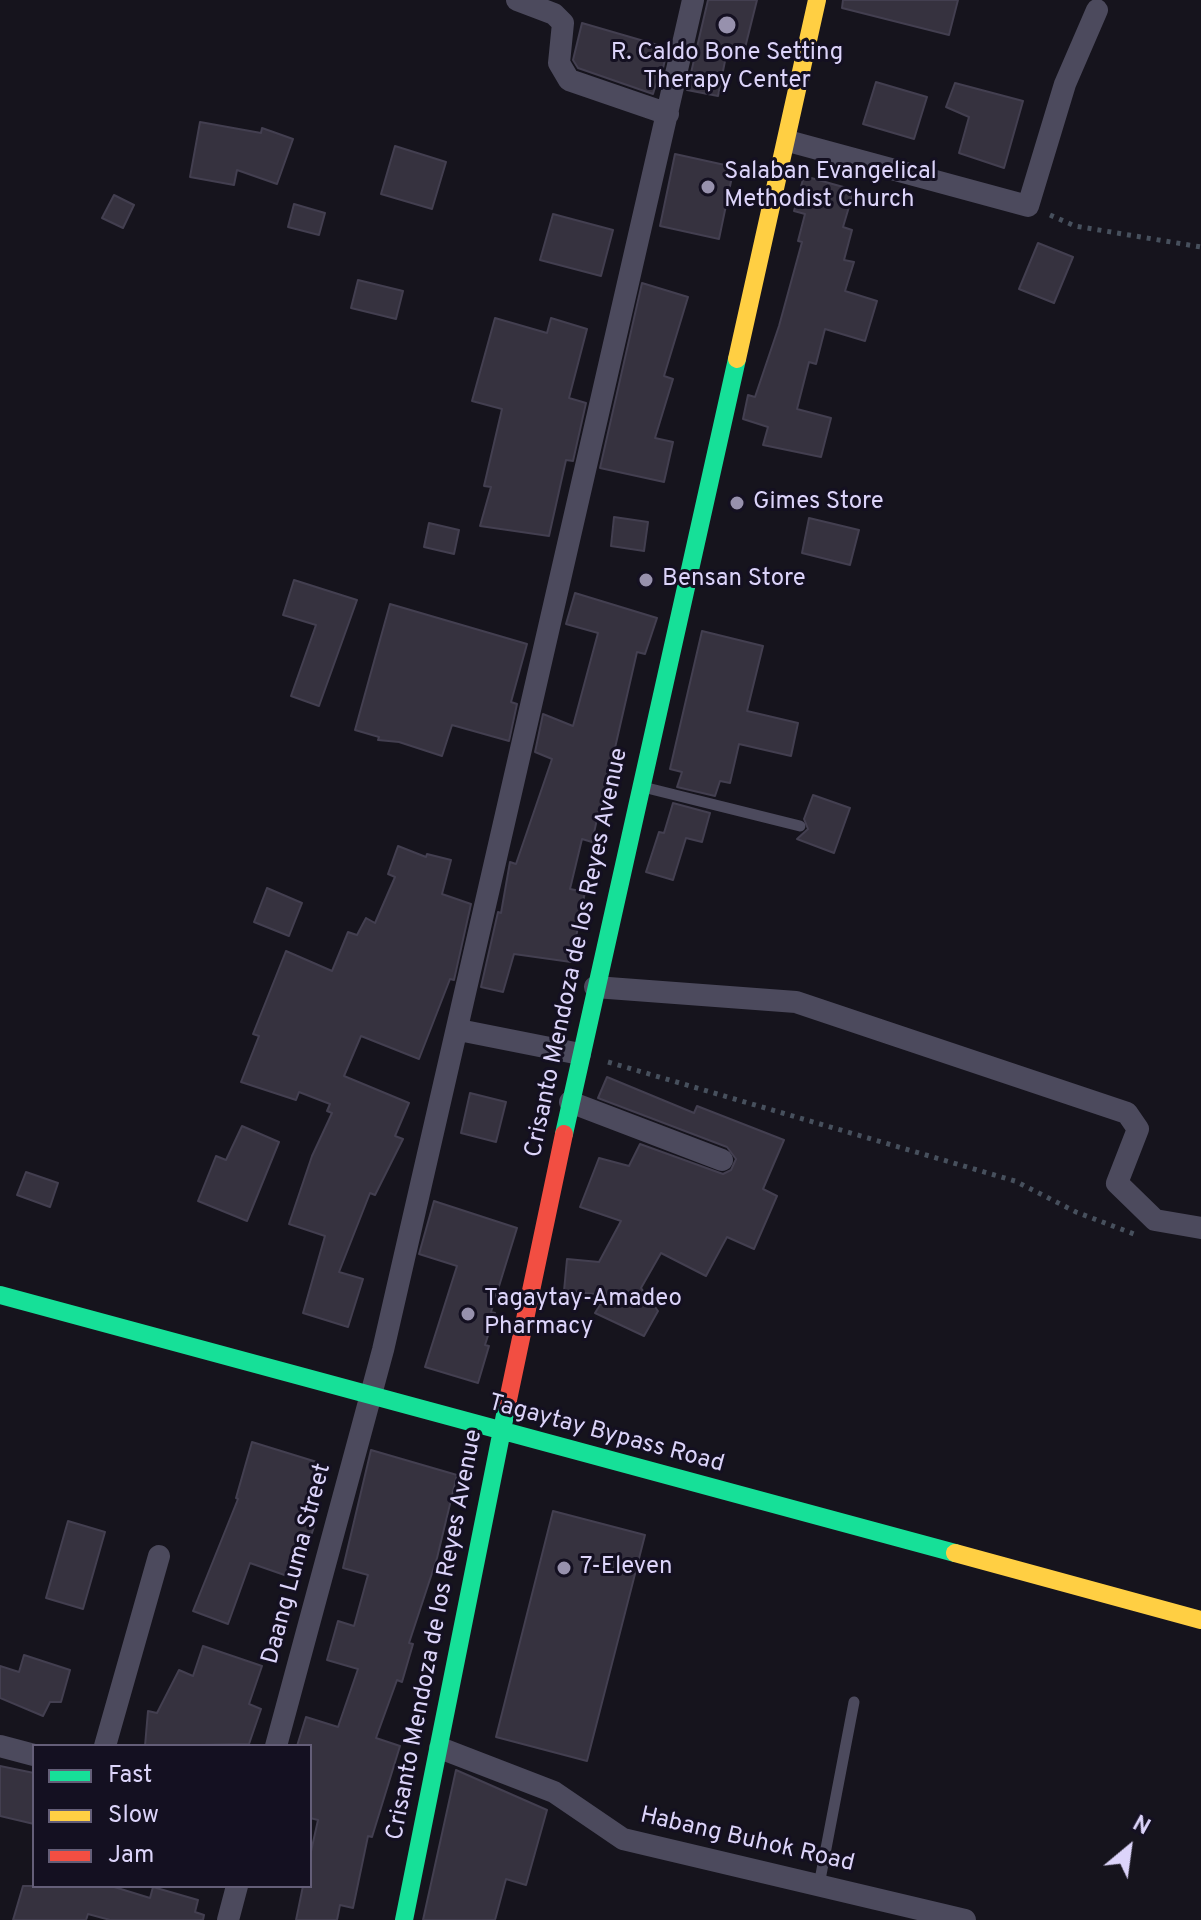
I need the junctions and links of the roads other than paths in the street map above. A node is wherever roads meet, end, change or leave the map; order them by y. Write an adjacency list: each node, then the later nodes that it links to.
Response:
1 (517, 0): 5 (street)
2 (693, 0): 5 (street, Daang Luma Street)
3 (817, 0): 6 (main road, Crisanto Mendoza de los Reyes Avenue)
4 (1097, 10): 6 (street)
5 (668, 114): 10 (street, Daang Luma Street)
6 (788, 141): 7 (main road, Crisanto Mendoza de los Reyes Avenue)
7 (639, 786): 8 (lane); 9 (main road, Crisanto Mendoza de los Reyes Avenue)
8 (800, 826)
9 (595, 987): 11 (main road, Crisanto Mendoza de los Reyes Avenue); 14 (street)
10 (459, 1030): 11 (street); 16 (street, Daang Luma Street)
11 (580, 1054): 12 (main road, Crisanto Mendoza de los Reyes Avenue)
12 (570, 1102): 13 (street); 17 (main road, Crisanto Mendoza de los Reyes Avenue)
13 (722, 1160)
14 (1201, 1228)
15 (0, 1295): 16 (main road, Tagaytay Bypass Road)
16 (371, 1396): 17 (main road, Tagaytay Bypass Road); 22 (street, Daang Luma Street)
17 (501, 1432): 19 (main road, Tagaytay Bypass Road); 24 (main road, Crisanto Mendoza de los Reyes Avenue)
18 (159, 1556): 21 (street)
19 (1201, 1620)
20 (854, 1702): 26 (lane)
21 (106, 1744)
22 (277, 1744)
23 (0, 1746): 25 (street)
24 (440, 1748): 26 (street, Habang Buhok Road); 29 (main road, Crisanto Mendoza de los Reyes Avenue)
25 (32, 1754)
26 (819, 1885): 30 (street, Habang Buhok Road)
27 (236, 1888): 28 (street)
28 (228, 1920)
29 (404, 1920)
30 (965, 1920)

